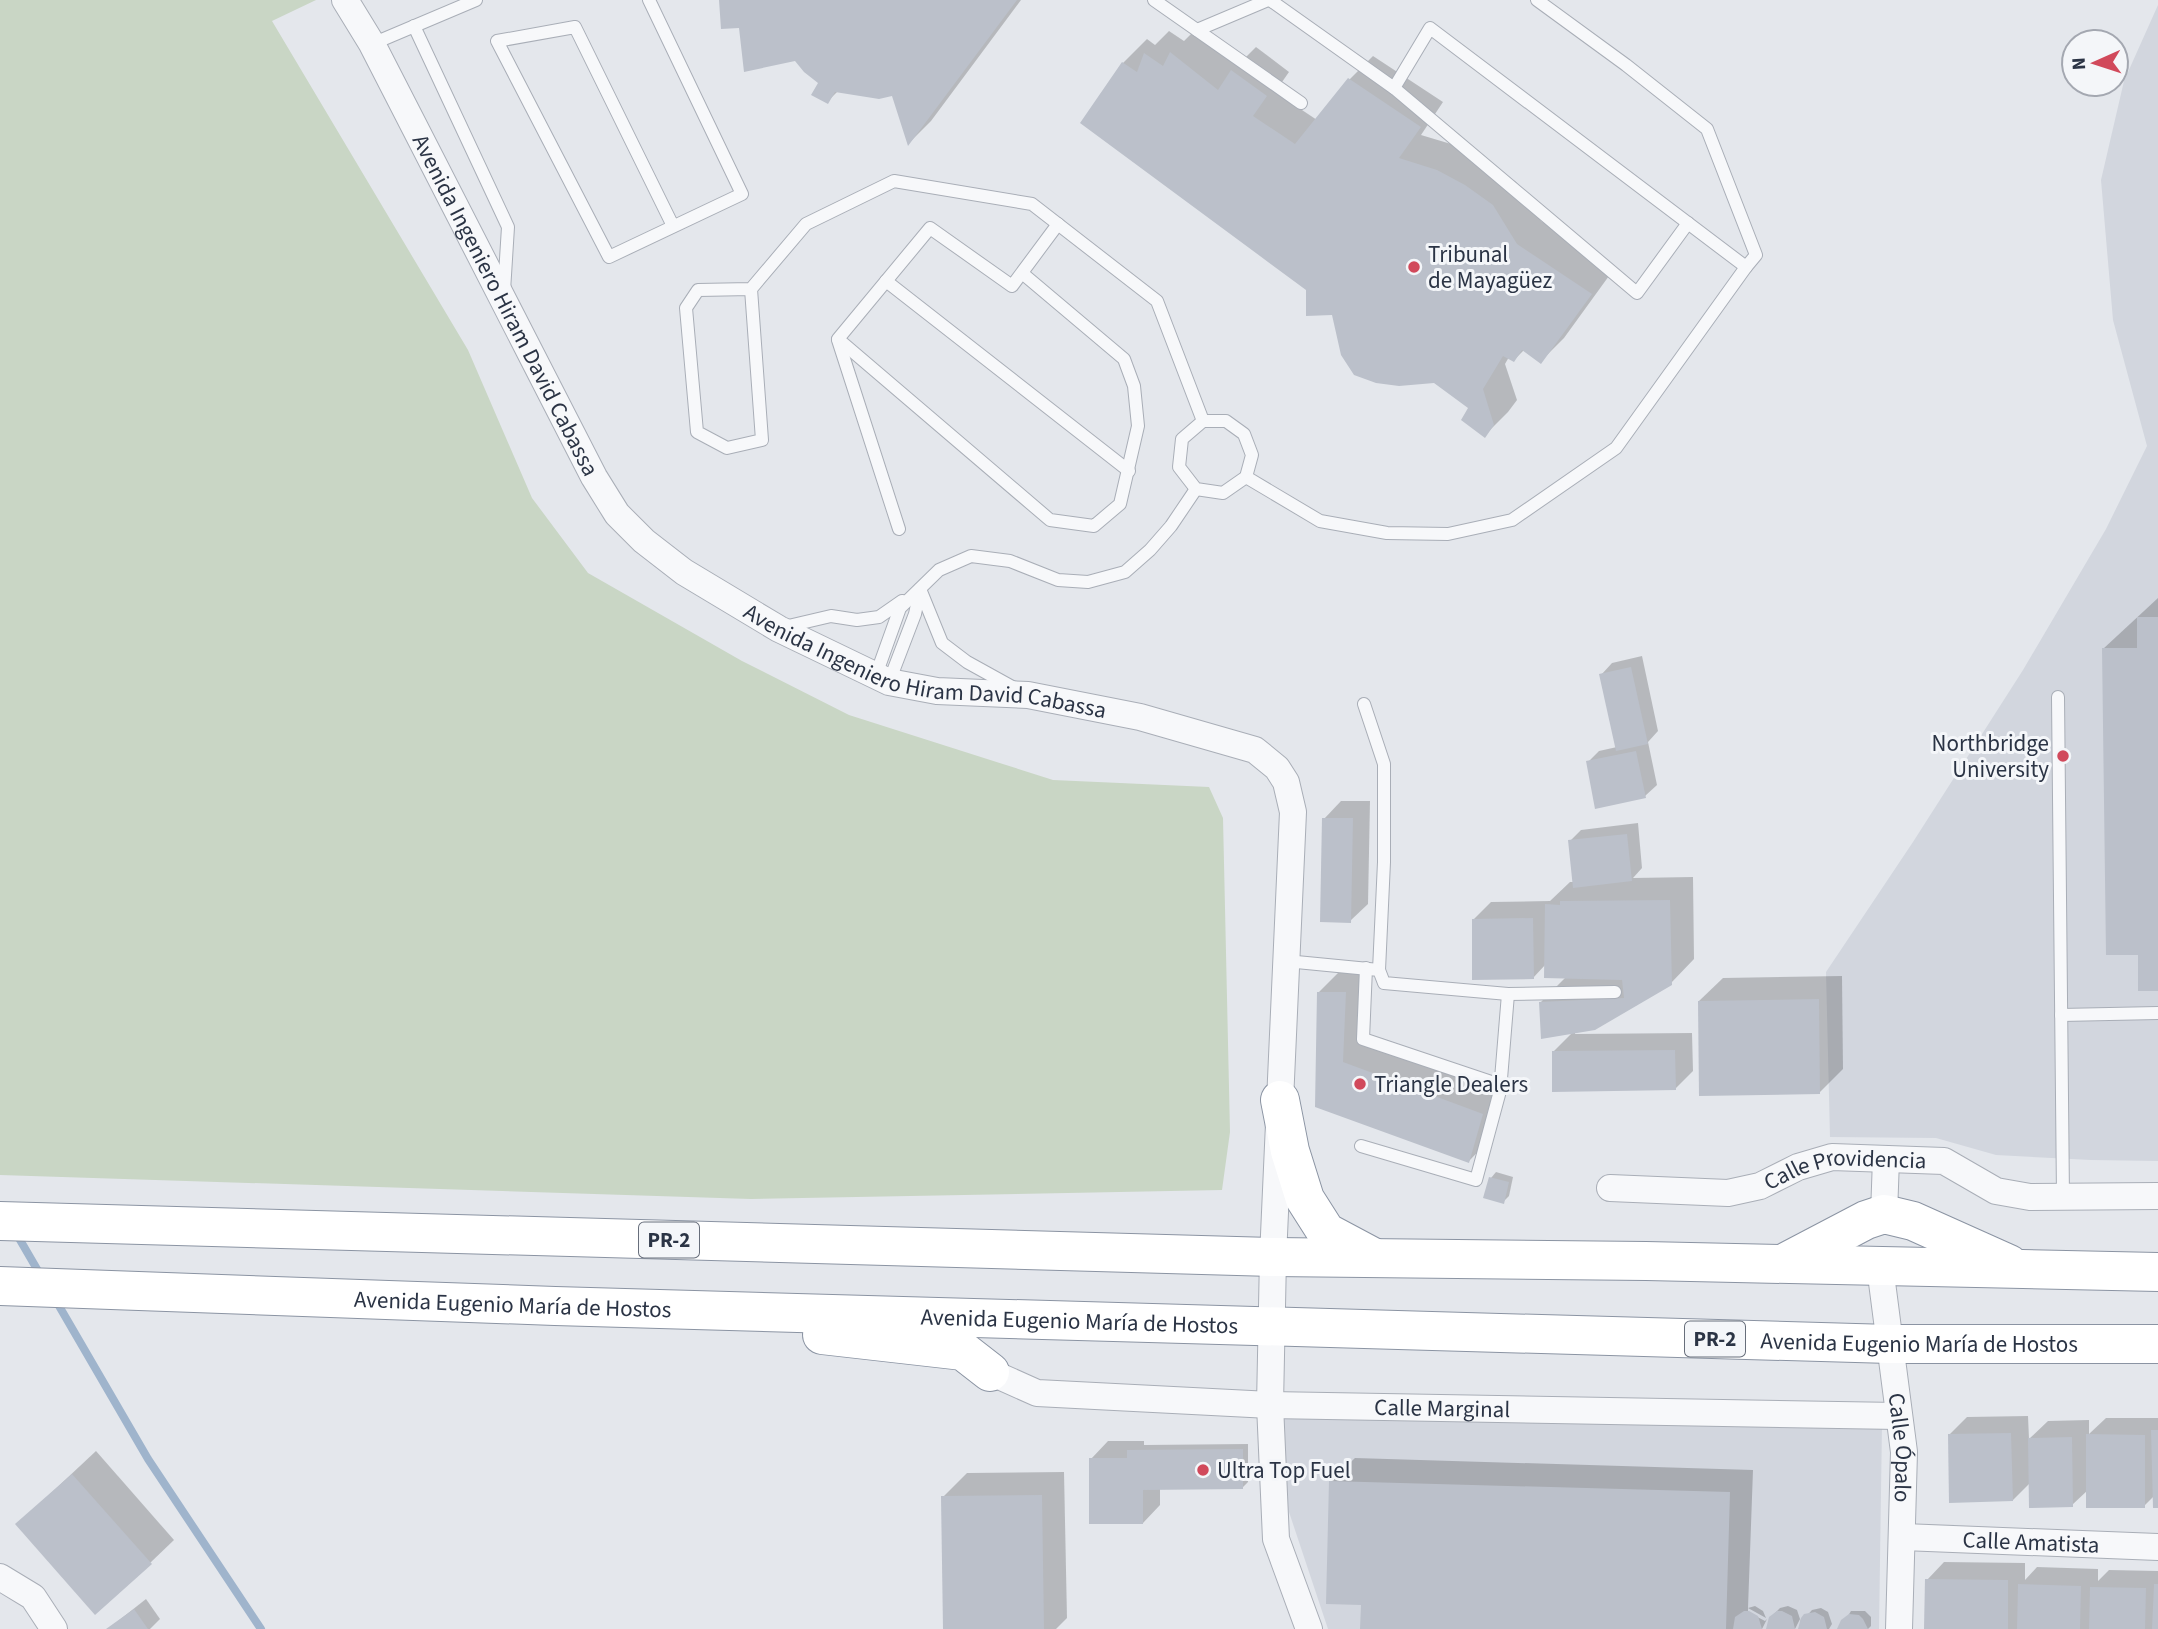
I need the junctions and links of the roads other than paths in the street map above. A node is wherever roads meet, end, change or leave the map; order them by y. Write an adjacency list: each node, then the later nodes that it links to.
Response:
1 (345, 0): 9 (street, Avenida Ingeniero Hiram David Cabassa)
2 (476, 0): 7 (lane)
3 (649, 0): 14 (lane)
4 (1154, 0): 8 (lane)
5 (1269, 0): 8 (lane); 10 (lane)
6 (1537, 0): 15 (lane)
7 (414, 26): 9 (lane); 19 (lane)
8 (1197, 30): 11 (lane)
9 (372, 44): 19 (street, Avenida Ingeniero Hiram David Cabassa)
10 (1394, 88): 12 (lane); 12 (lane)
11 (1301, 103)
12 (1688, 223): 15 (lane)
13 (1058, 225): 16 (lane); 18 (lane); 21 (lane)
14 (673, 226): 14 (lane)
15 (1746, 267): 23 (lane)
16 (1022, 274): 17 (lane); 22 (lane)
17 (886, 281): 20 (lane); 22 (lane)
18 (751, 289): 18 (lane)
19 (503, 299): 27 (street, Avenida Ingeniero Hiram David Cabassa)
20 (838, 339): 22 (lane); 25 (lane)
21 (1203, 421): 23 (lane); 24 (lane)
22 (1129, 471)
23 (1246, 477): 24 (lane)
24 (1196, 489): 26 (lane)
25 (899, 529)
26 (920, 589): 27 (lane); 28 (lane); 29 (lane)
27 (779, 629): 28 (street, Avenida Ingeniero Hiram David Cabassa)
28 (883, 679): 29 (street, Avenida Ingeniero Hiram David Cabassa)
29 (1028, 695): 32 (street, Avenida Ingeniero Hiram David Cabassa)
30 (2057, 697): 37 (lane)
31 (1364, 704): 33 (lane)
32 (1285, 961): 33 (lane); 39 (street, Avenida Ingeniero Hiram David Cabassa)
33 (1373, 969): 35 (lane); 38 (lane)
34 (1615, 992): 35 (lane)
35 (1508, 993): 38 (lane)
36 (2158, 1013): 37 (lane)
37 (2061, 1014): 44 (lane)
38 (1500, 1085): 40 (lane)
39 (1280, 1100): 47 (street, Avenida Ingeniero Hiram David Cabassa); 48 (highway)
40 (1361, 1146)
41 (1886, 1159): 42 (street, Calle Providencia); 44 (street, Calle Providencia); 45 (street)
42 (1610, 1188)
43 (2158, 1196): 44 (street, Calle Providencia)
44 (2063, 1197)
45 (1884, 1214): 49 (highway); 51 (highway)
46 (0, 1222): 47 (highway, PR-2)
47 (1273, 1257): 48 (highway, PR-2); 55 (street, Avenida Ingeniero Hiram David Cabassa)
48 (1376, 1259): 49 (highway, PR-2)
49 (1783, 1264): 50 (highway, PR-2)
50 (1880, 1267): 51 (highway, PR-2); 56 (street, Calle Ópalo)
51 (2023, 1270): 52 (highway, PR-2)
52 (2158, 1272)
53 (0, 1286): 54 (highway, Avenida Eugenio María de Hostos / PR-2)
54 (555, 1306): 55 (highway, Avenida Eugenio María de Hostos / PR-2); 58 (highway)
55 (1272, 1325): 56 (highway, Avenida Eugenio María de Hostos / PR-2); 59 (street, Avenida Ingeniero Hiram David Cabassa)
56 (1890, 1344): 57 (highway, Avenida Eugenio María de Hostos / PR-2); 60 (street, Calle Ópalo)
57 (2158, 1344)
58 (990, 1372): 59 (street, Calle Marginal)
59 (1270, 1405): 60 (street, Calle Marginal); 65 (street, Avenida Ingeniero Hiram David Cabassa)
60 (1898, 1416): 61 (street, Calle Ópalo)
61 (1903, 1537): 62 (street, Calle Amatista); 66 (street, Calle Ópalo)
62 (2158, 1547)
63 (0, 1577): 64 (street)
64 (54, 1629)
65 (1309, 1629)
66 (1899, 1629)

